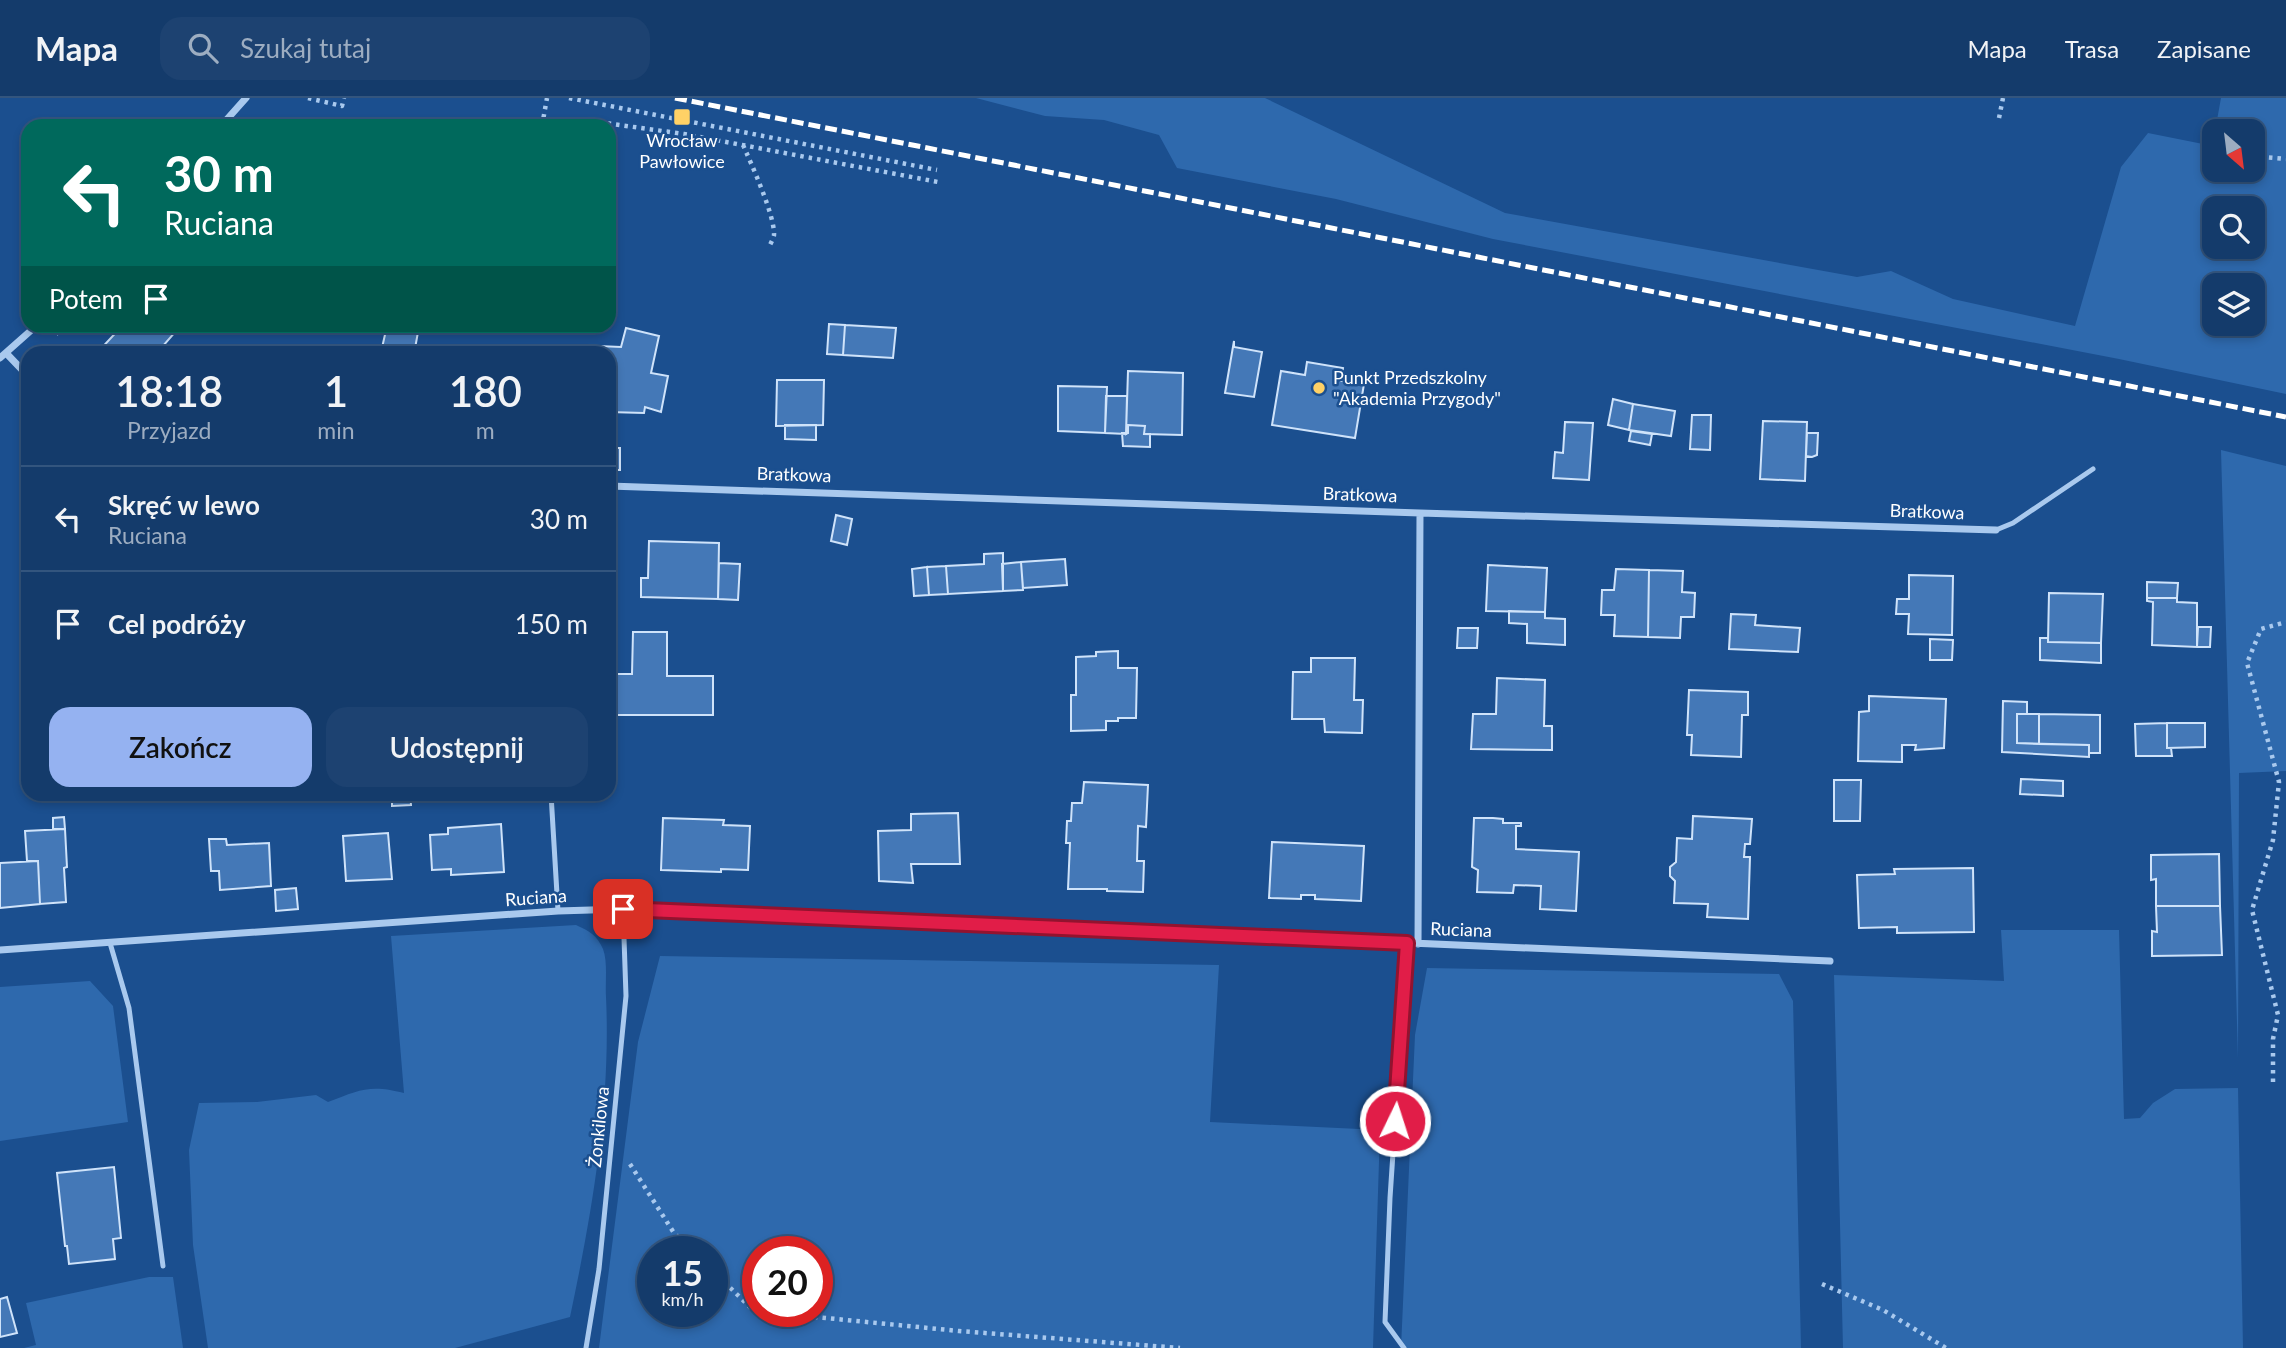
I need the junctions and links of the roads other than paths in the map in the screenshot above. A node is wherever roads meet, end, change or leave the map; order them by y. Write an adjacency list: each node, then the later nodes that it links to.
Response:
1 (246, 98): 2 (street)
2 (226, 119)
3 (28, 333): 4 (street)
4 (3, 356): 5 (street)
5 (21, 370)
6 (2093, 469): 9 (lane, Bratkowa)
7 (616, 486): 8 (street, Bratkowa)
8 (1420, 513): 9 (street, Bratkowa); 15 (street)
9 (1996, 530)
10 (551, 801): 12 (lane)
11 (623, 909): 12 (street, Ruciana); 14 (street, Ruciana); 19 (lane, Żonkilowa)
12 (558, 911): 13 (street, Ruciana)
13 (110, 943): 16 (street, Ruciana); 18 (lane)
14 (1407, 943): 15 (street, Ruciana); 20 (lane)
15 (1418, 944): 17 (street, Ruciana)
16 (0, 950)
17 (1830, 961)
18 (163, 1266)
19 (586, 1348)
20 (1404, 1348)

